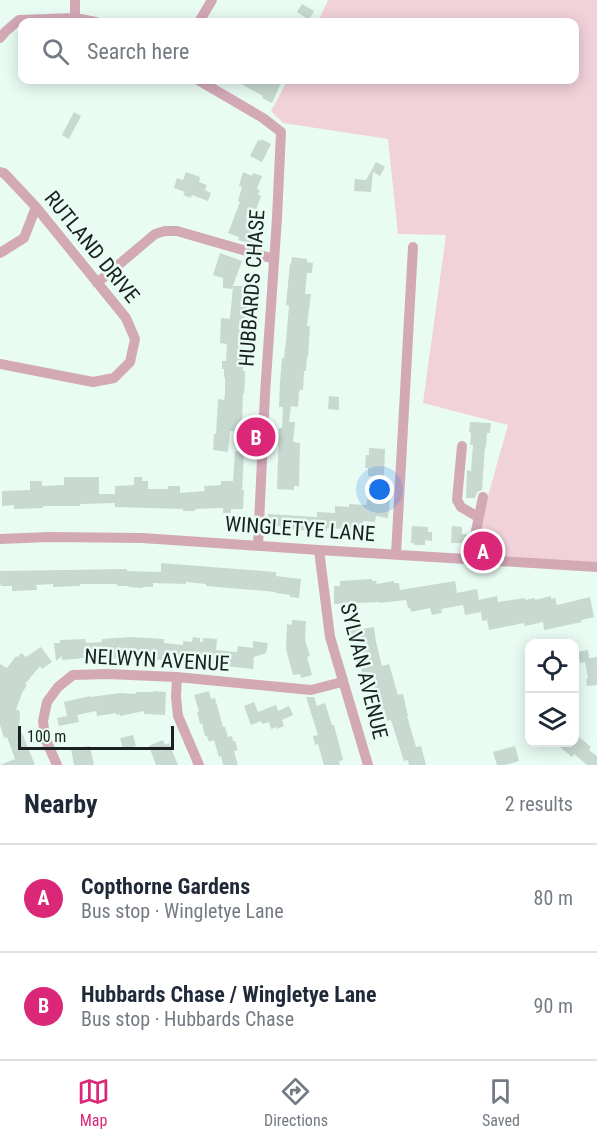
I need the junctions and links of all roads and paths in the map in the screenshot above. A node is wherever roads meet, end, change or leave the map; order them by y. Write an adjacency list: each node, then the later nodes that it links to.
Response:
1 (75, 0): 3 (street)
2 (212, 0): 4 (street)
3 (75, 18)
4 (201, 18)
5 (18, 21): 6 (street)
6 (0, 38)
7 (205, 84): 12 (street, HUBBARDS CHASE)
8 (0, 172): 9 (street, RUTLAND DRIVE)
9 (36, 207): 11 (street); 13 (street, RUTLAND DRIVE)
10 (413, 247): 21 (street)
11 (0, 253)
12 (274, 259): 13 (street); 19 (street, HUBBARDS CHASE)
13 (97, 283): 14 (street, RUTLAND DRIVE)
14 (0, 364)
15 (462, 446): 17 (street)
16 (483, 497): 17 (street)
17 (478, 517): 22 (street)
18 (0, 539): 19 (street, WINGLETYE LANE)
19 (258, 546): 20 (street, WINGLETYE LANE)
20 (319, 550): 21 (street, WINGLETYE LANE); 25 (street, SYLVAN AVENUE)
21 (396, 554): 22 (street, WINGLETYE LANE)
22 (470, 560): 23 (street, WINGLETYE LANE)
23 (597, 567)
24 (177, 677): 25 (street, NELWYN AVENUE); 26 (street, NELWYN AVENUE); 27 (street)
25 (342, 682): 28 (street, SYLVAN AVENUE)
26 (57, 765)
27 (199, 765)
28 (368, 765)

